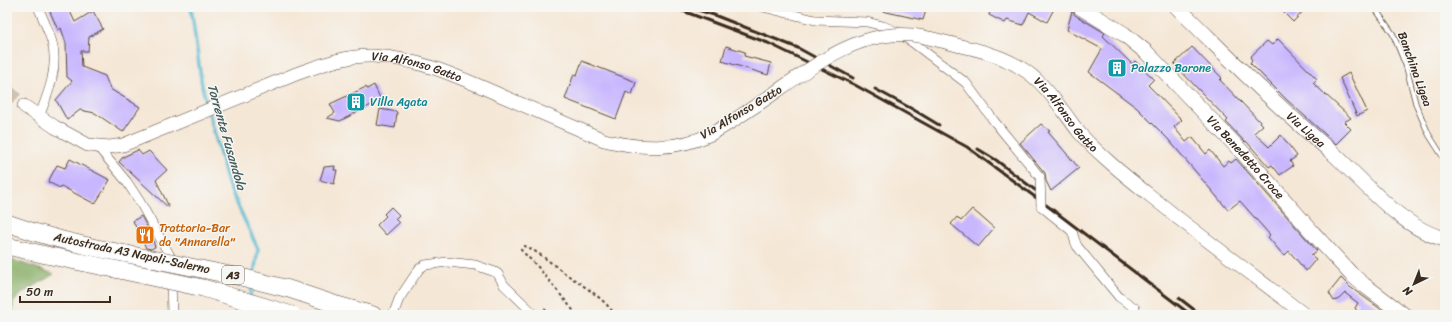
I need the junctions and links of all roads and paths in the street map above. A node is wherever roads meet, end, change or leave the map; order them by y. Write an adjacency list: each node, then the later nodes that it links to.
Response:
1 (38, 7): 7 (street)
2 (763, 7): 13 (street, bridge)
3 (1080, 7): 22 (main road, Via Benedetto Croce)
4 (1177, 7): 11 (main road, Via Ligea)
5 (1374, 7): 9 (lane, Banchina Ligea)
6 (24, 106): 7 (main road)
7 (39, 117): 8 (main road)
8 (98, 147): 14 (street); 21 (main road, Via Alfonso Gatto, bridge)
9 (1445, 160)
10 (7, 223): 16 (highway, Autostrada A3 Napoli-Salerno / A3, bridge)
11 (1445, 239)
12 (11, 247): 15 (highway, Autostrada A3 Napoli-Salerno / A3, bridge)
13 (1135, 308)
14 (172, 315)
15 (292, 315)
16 (373, 315)
17 (393, 315): 18 (street)
18 (536, 315)
19 (577, 315): 20 (path)
20 (616, 315)
21 (1306, 315)
22 (1404, 315)

